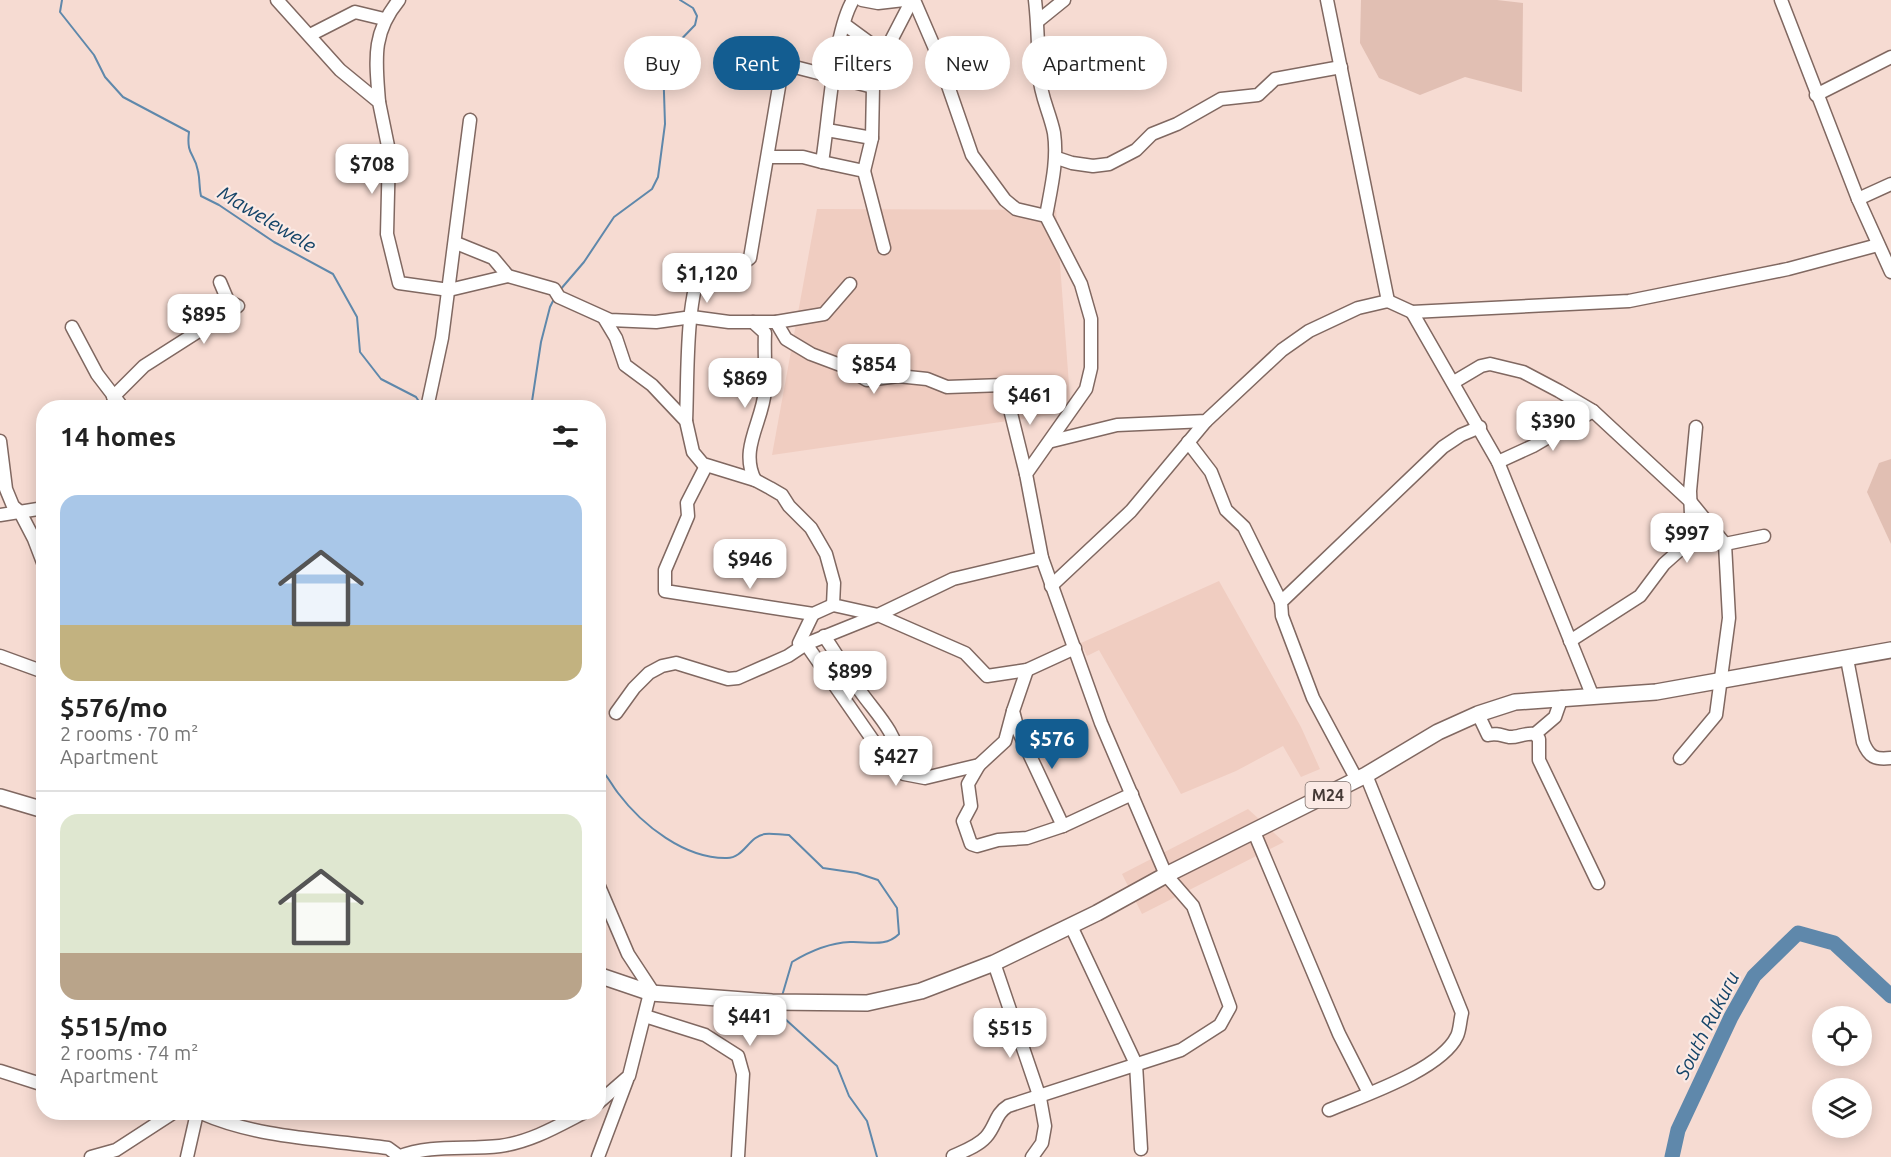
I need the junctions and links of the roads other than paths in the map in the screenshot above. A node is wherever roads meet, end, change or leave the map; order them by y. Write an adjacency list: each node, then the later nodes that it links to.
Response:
1 (277, 0): 14 (street)
2 (399, 0): 11 (street)
3 (853, 0): 13 (street)
4 (861, 0): 5 (street)
5 (904, 0)
6 (913, 0): 17 (street); 34 (street)
7 (1035, 0): 12 (street)
8 (1064, 0): 12 (street)
9 (1328, 0): 19 (street)
10 (1781, 0): 23 (street)
11 (384, 19): 14 (street); 24 (street)
12 (1038, 21): 29 (street)
13 (844, 24): 15 (street); 16 (street)
14 (310, 35): 24 (street)
15 (842, 36)
16 (860, 36)
17 (894, 36)
18 (1891, 57): 23 (street)
19 (1341, 67): 29 (street); 43 (street)
20 (812, 72): 28 (street)
21 (832, 90): 26 (street)
22 (873, 90): 27 (street)
23 (1816, 95): 33 (street)
24 (379, 102): 42 (street)
25 (470, 120): 35 (street)
26 (827, 130): 27 (street); 30 (street)
27 (872, 138): 31 (street)
28 (770, 157): 30 (street); 45 (street)
29 (1057, 158): 34 (street)
30 (822, 162): 31 (street)
31 (864, 171): 37 (street)
32 (1891, 184): 33 (street)
33 (1858, 199): 36 (street)
34 (1047, 216): 60 (street)
35 (456, 243): 39 (street); 42 (street)
36 (1878, 245): 38 (street); 44 (street)
37 (884, 248)
38 (1891, 272)
39 (508, 276): 42 (street); 46 (street)
40 (220, 282): 51 (street)
41 (850, 284): 48 (street)
42 (449, 290): 53 (street)
43 (1388, 301): 44 (street); 56 (street)
44 (1412, 312): 50 (street)
45 (692, 317): 46 (street); 47 (street); 55 (street)
46 (604, 318): 55 (street)
47 (753, 322): 48 (street); 65 (street)
48 (777, 322): 64 (street)
49 (72, 327): 51 (street)
50 (1454, 382): 54 (street); 57 (street)
51 (113, 397): 52 (street)
52 (116, 400)
53 (429, 400)
54 (1593, 411): 62 (street); 66 (street)
55 (686, 421): 63 (street)
56 (1206, 421): 60 (street); 61 (street)
57 (1480, 427): 62 (street); 76 (street)
58 (1696, 427): 66 (street)
59 (0, 441): 68 (street)
60 (1052, 441): 64 (street)
61 (1188, 442): 75 (street); 76 (street)
62 (1498, 462): 81 (street)
63 (706, 466): 65 (street); 78 (street)
64 (1026, 474): 74 (street)
65 (755, 480): 77 (street)
66 (1690, 501): 71 (street); 72 (street)
67 (36, 509): 68 (street)
68 (20, 512): 69 (street); 73 (street)
69 (0, 515)
70 (1764, 536): 72 (street)
71 (1692, 539): 72 (street); 81 (street)
72 (1725, 544): 89 (street)
73 (36, 547)
74 (1042, 558): 75 (street); 79 (street)
75 (1051, 586): 83 (street)
76 (1281, 602): 100 (street)
77 (833, 605): 78 (street); 79 (street)
78 (813, 614): 82 (street)
79 (878, 615): 80 (street); 88 (street)
80 (824, 636): 82 (street); 99 (street)
81 (1570, 641): 91 (street)
82 (806, 644): 93 (street); 99 (street)
83 (1075, 648): 88 (street); 101 (street)
84 (1891, 650): 86 (main road, M24)
85 (0, 656): 87 (street)
86 (1847, 659): 89 (main road, M24); 96 (street)
87 (36, 669)
88 (1027, 670): 92 (street)
89 (1721, 681): 91 (main road, M24); 97 (street)
90 (1562, 697): 91 (main road, M24); 94 (main road, M24); 95 (street)
91 (1593, 697)
92 (1013, 711): 98 (street); 104 (street)
93 (616, 713)
94 (1478, 714): 95 (street); 100 (main road, M24)
95 (1535, 734): 107 (street)
96 (1891, 758)
97 (1680, 759)
98 (979, 765): 99 (street); 104 (street)
99 (896, 768)
100 (1361, 778): 105 (main road, M24); 118 (street)
101 (1132, 794): 104 (street); 106 (street)
102 (0, 797): 103 (main road)
103 (36, 808)
104 (1063, 826)
105 (1254, 832): 106 (main road, M24); 118 (street)
106 (1166, 875): 109 (main road, M24); 114 (street)
107 (1598, 883)
108 (606, 903): 112 (street)
109 (1071, 926): 110 (main road, M24); 114 (street)
110 (994, 963): 112 (main road, M24); 120 (street)
111 (606, 978): 112 (main road, M24)
112 (651, 993): 113 (street)
113 (645, 1016): 116 (street); 133 (street)
114 (1136, 1064): 120 (street); 126 (street)
115 (0, 1071): 117 (street)
116 (629, 1076): 119 (street); 132 (street)
117 (36, 1082)
118 (1369, 1093): 121 (street)
119 (606, 1096)
120 (1040, 1098): 129 (street); 134 (street)
121 (1329, 1110)
122 (162, 1120): 130 (street)
123 (197, 1120): 131 (street)
124 (217, 1120): 128 (street)
125 (569, 1120): 127 (street)
126 (1141, 1149)
127 (430, 1152): 128 (street)
128 (399, 1156)
129 (953, 1156)
130 (91, 1157)
131 (187, 1157)
132 (598, 1157)
133 (738, 1157)
134 (1032, 1157)

